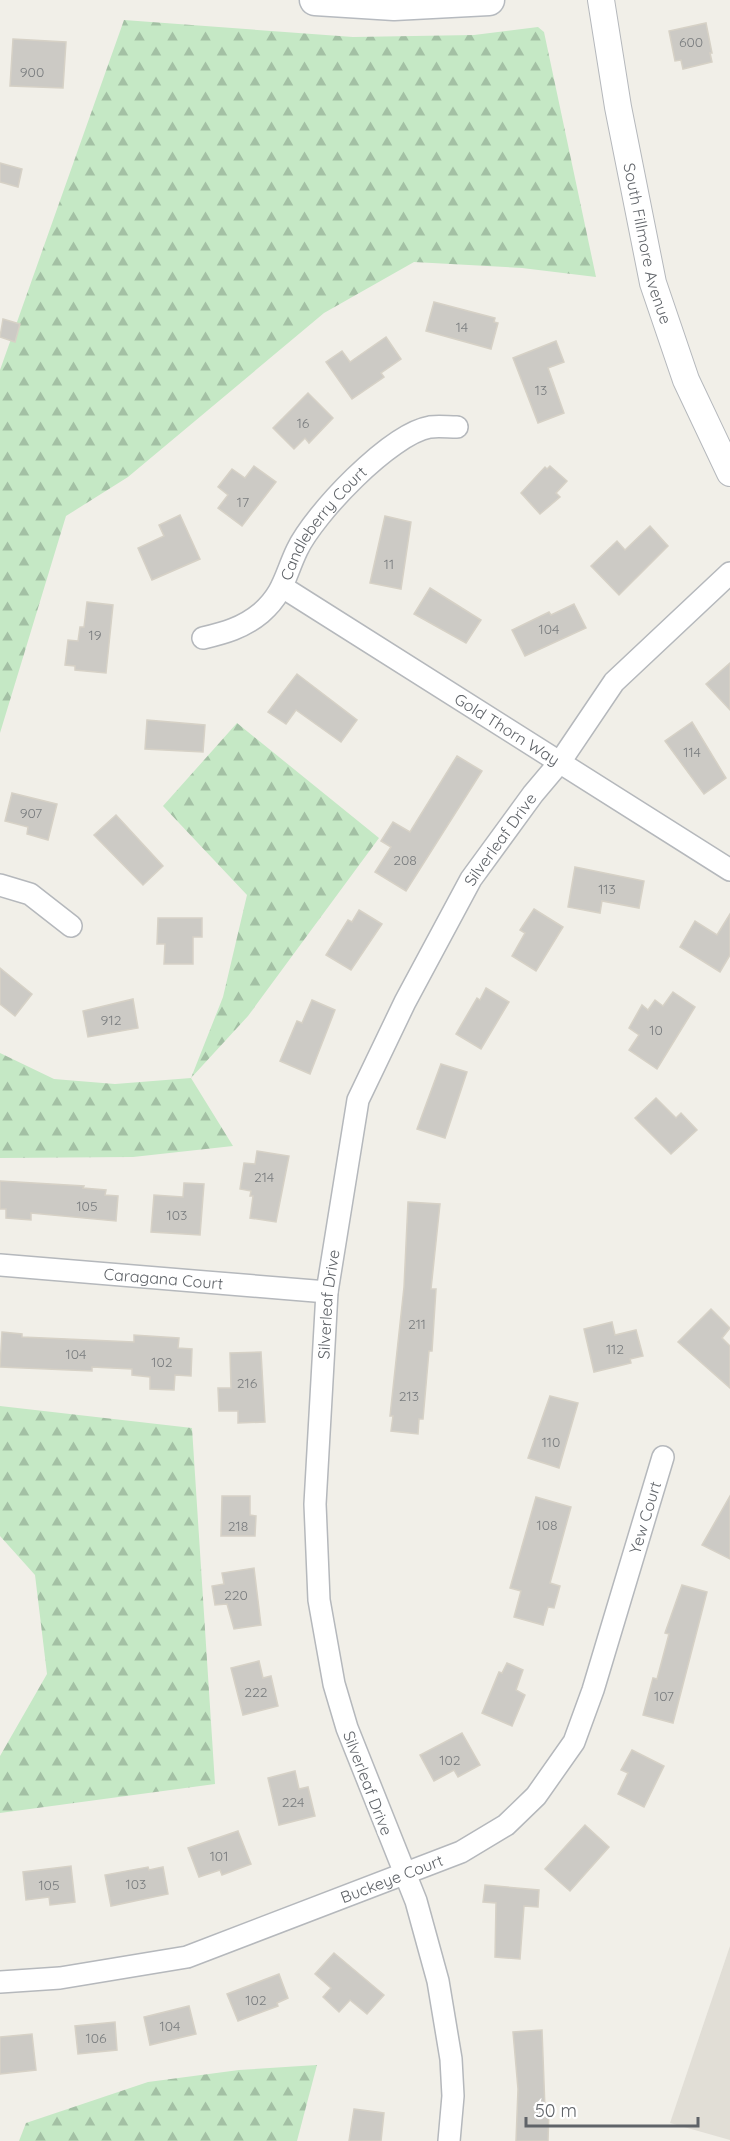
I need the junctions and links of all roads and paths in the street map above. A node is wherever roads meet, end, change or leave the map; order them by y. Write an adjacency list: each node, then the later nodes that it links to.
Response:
1 (315, 0): 2 (main road)
2 (489, 0)
3 (601, 0): 5 (street, South Fillmore Avenue)
4 (457, 427): 7 (street, Candleberry Court)
5 (730, 473)
6 (730, 573): 9 (street, Silverleaf Drive)
7 (284, 588): 8 (street, Candleberry Court); 9 (street, Gold Thorn Way)
8 (202, 638)
9 (560, 762): 10 (street, Gold Thorn Way); 14 (street, Silverleaf Drive)
10 (730, 870)
11 (0, 885): 12 (street)
12 (71, 926)
13 (0, 1265): 14 (street, Caragana Court)
14 (327, 1292): 17 (street, Silverleaf Drive)
15 (663, 1457): 16 (street, Yew Court)
16 (626, 1578): 17 (street, Buckeye Court)
17 (405, 1876): 18 (street, Buckeye Court); 19 (street, Silverleaf Drive)
18 (0, 1982)
19 (449, 2141)

